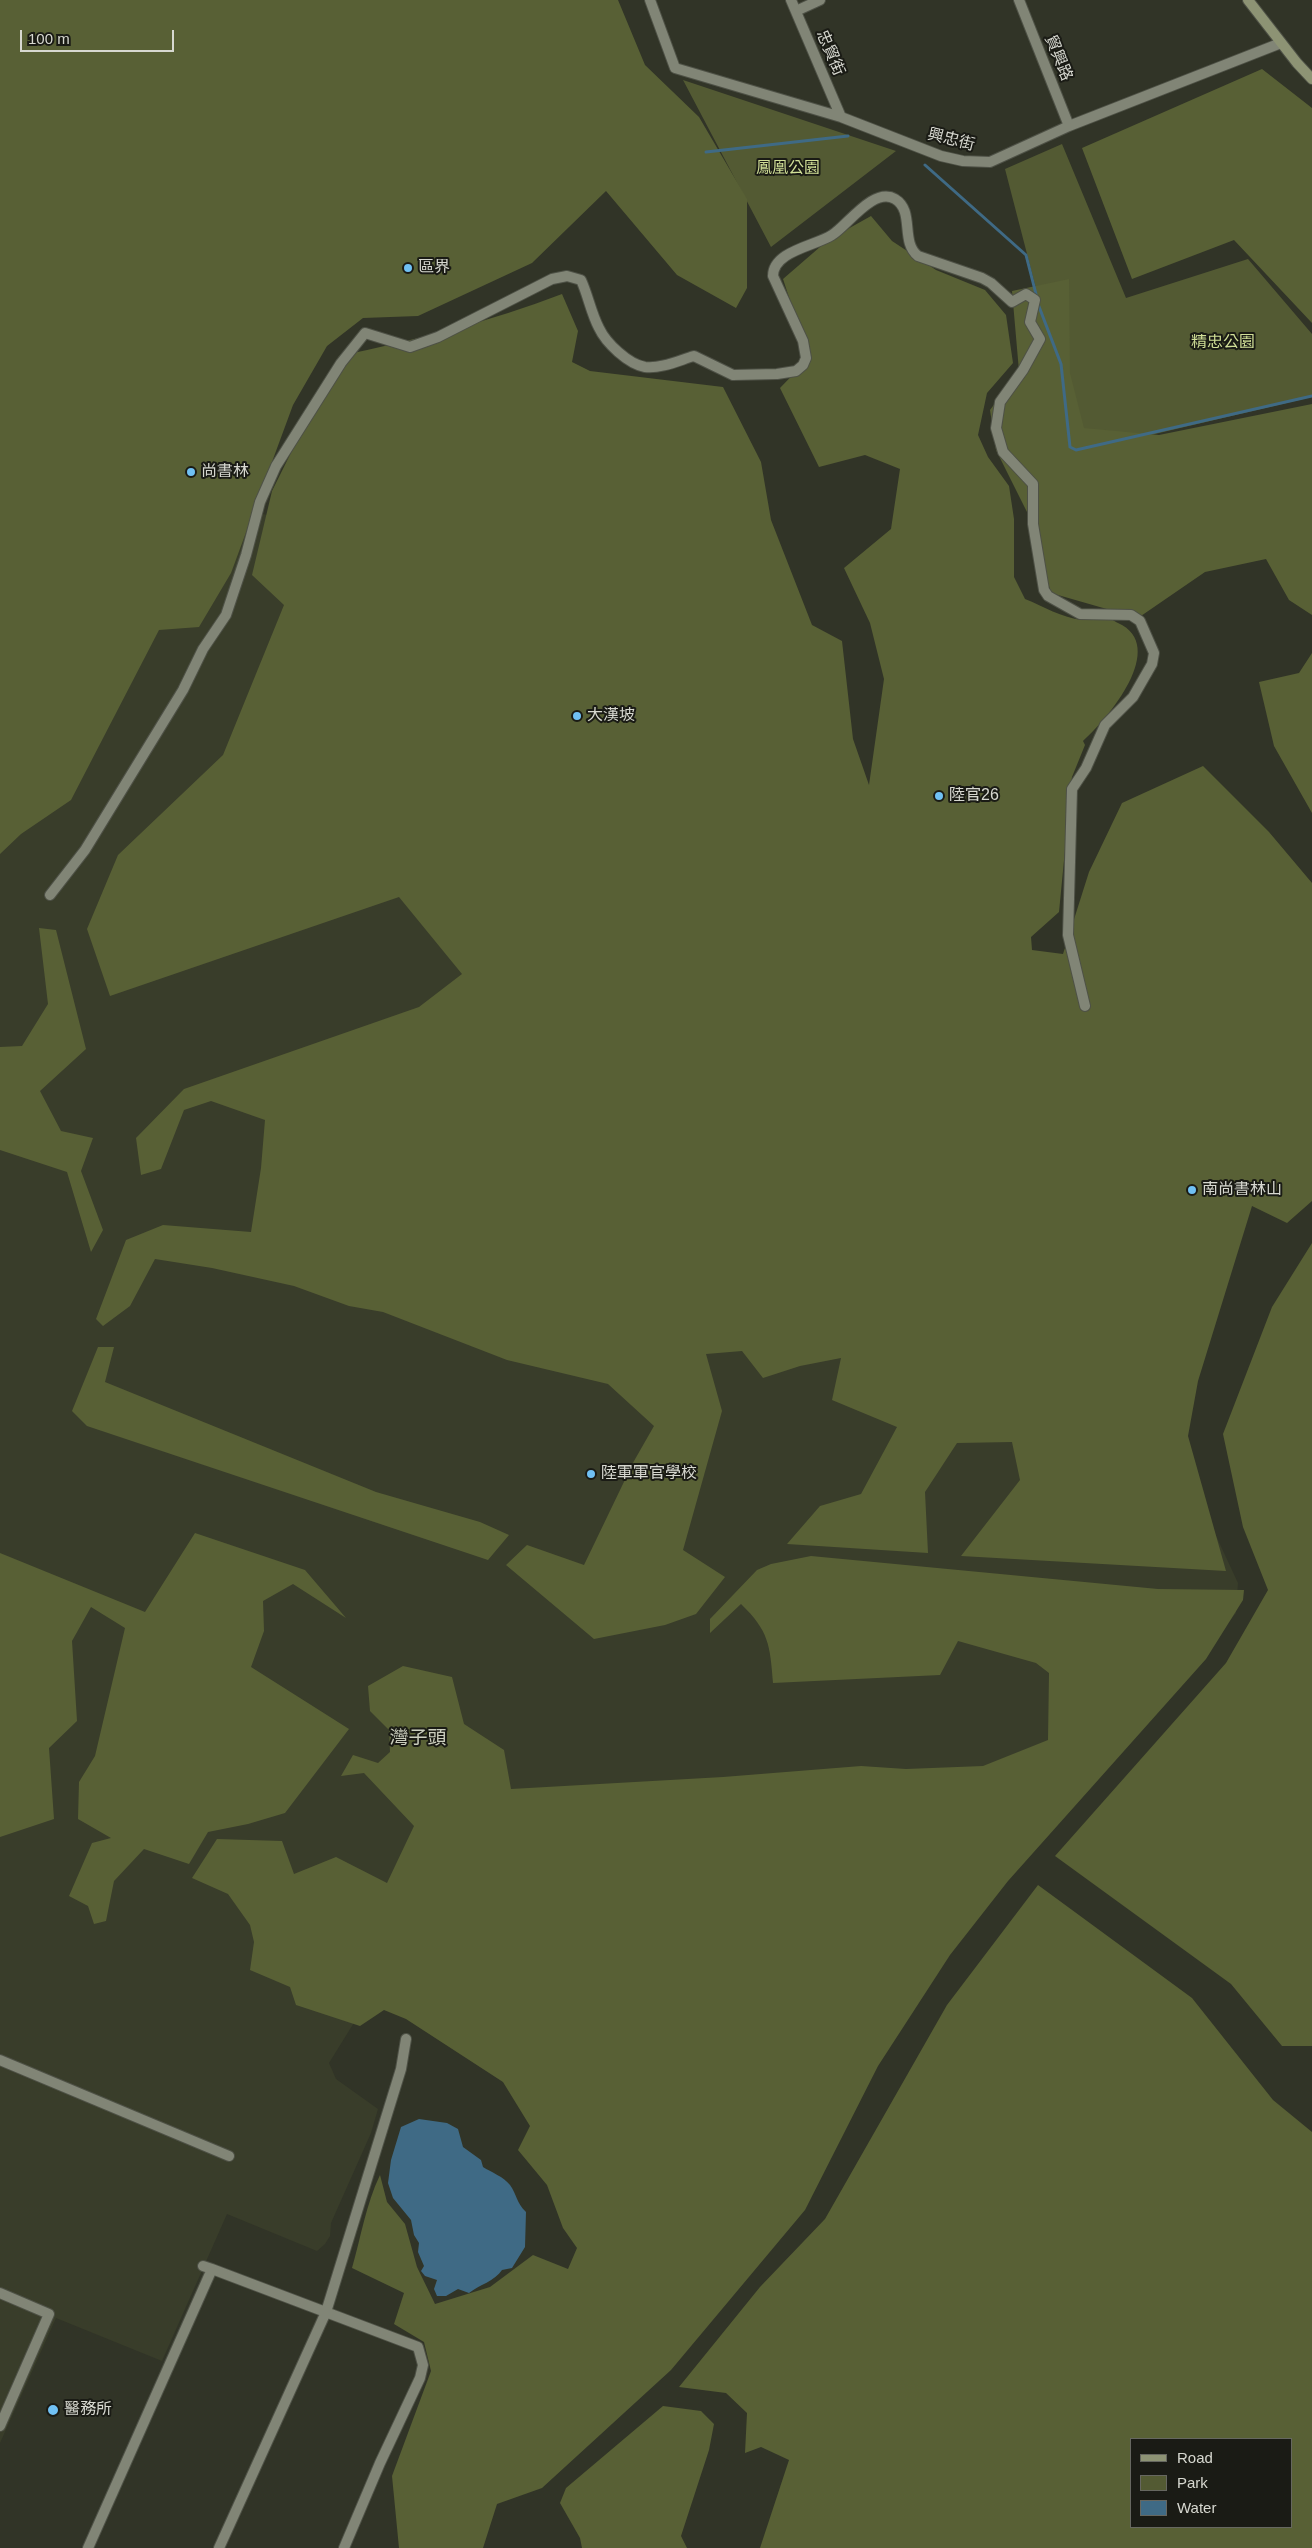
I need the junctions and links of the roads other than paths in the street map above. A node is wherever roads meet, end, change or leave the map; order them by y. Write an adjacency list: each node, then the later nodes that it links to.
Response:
1 (650, 0): 9 (street, 興忠街)
2 (791, 0): 6 (street, 忠貿街)
3 (820, 0): 6 (street)
4 (1019, 0): 10 (street, 貿興路)
5 (1248, 0): 7 (street)
6 (796, 11): 9 (street, 忠貿街)
7 (1281, 43): 8 (street); 10 (street, 興忠街)
8 (1311, 80)
9 (841, 118): 10 (street, 興忠街)
10 (1069, 126)
11 (50, 895): 12 (street)
12 (1085, 1006)
13 (406, 2039): 17 (street)
14 (0, 2060): 15 (street)
15 (229, 2156)
16 (0, 2293): 18 (street)
17 (326, 2312): 19 (street); 20 (street); 21 (street)
18 (0, 2426)
19 (88, 2548)
20 (219, 2548)
21 (344, 2548)

